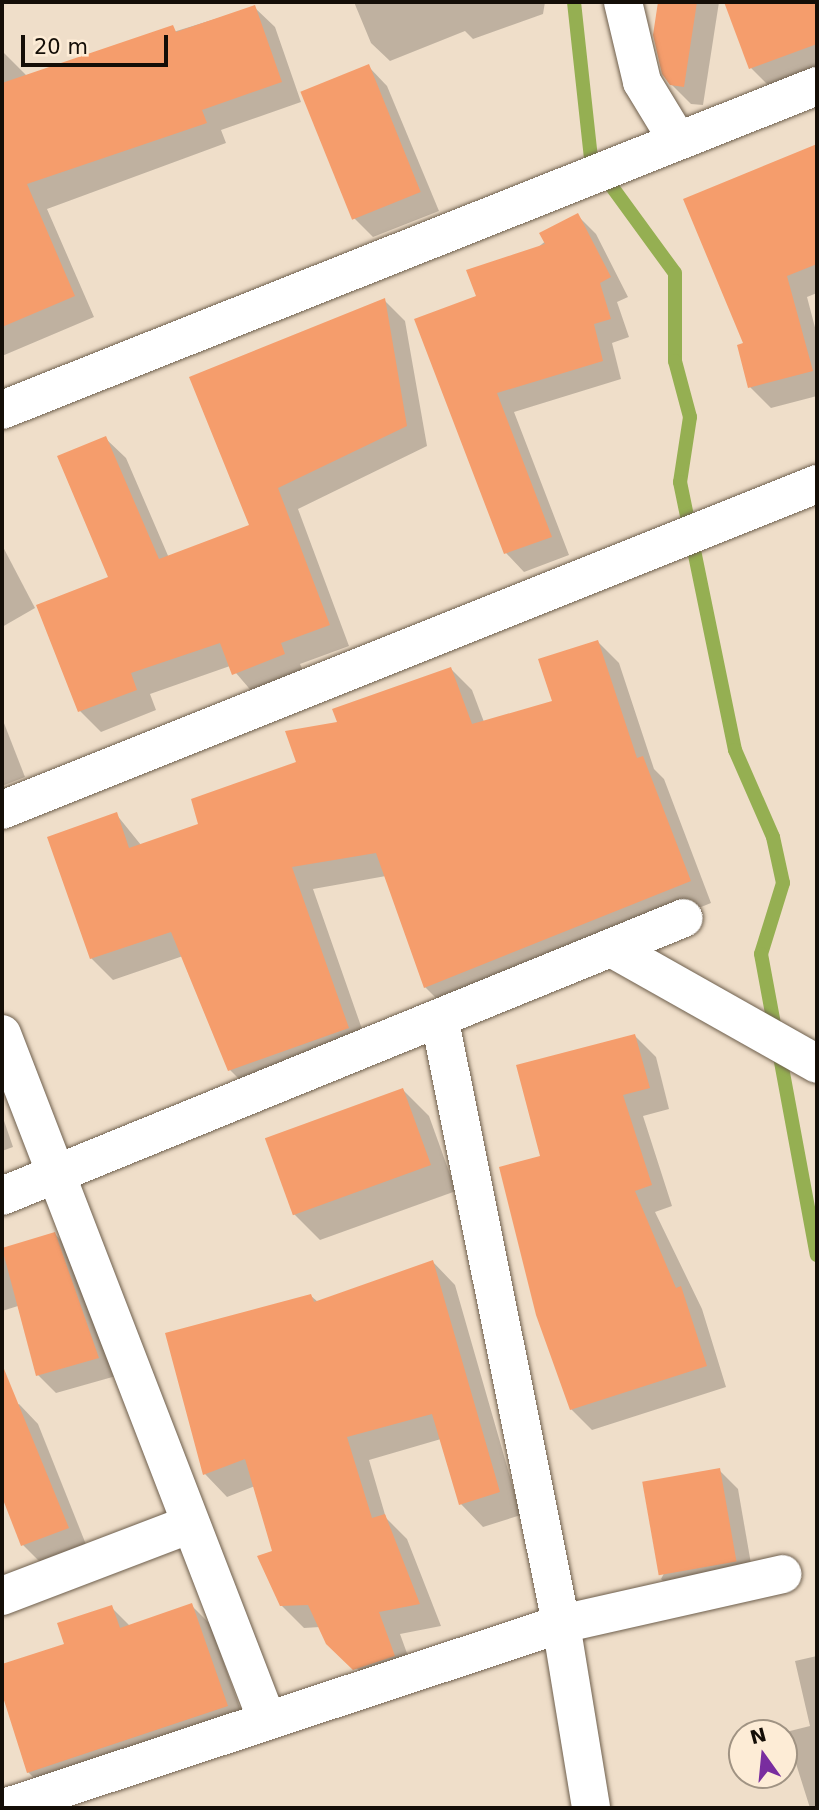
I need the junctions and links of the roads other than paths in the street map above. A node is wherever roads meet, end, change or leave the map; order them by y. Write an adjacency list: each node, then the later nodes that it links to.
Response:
1 (623, 2): 3 (street)
2 (817, 86): 3 (street)
3 (676, 138): 4 (street)
4 (2, 410)
5 (817, 484): 6 (street)
6 (2, 810)
7 (684, 918): 8 (street)
8 (615, 950): 9 (street); 11 (street)
9 (440, 1021): 12 (street); 17 (street)
10 (2, 1034): 12 (street)
11 (803, 1056)
12 (56, 1174): 13 (street); 14 (street)
13 (2, 1196)
14 (191, 1524): 16 (street); 18 (street)
15 (782, 1574): 17 (street)
16 (2, 1596)
17 (561, 1624): 18 (street); 20 (street)
18 (267, 1720): 19 (street)
19 (4, 1808)
20 (590, 1808)

